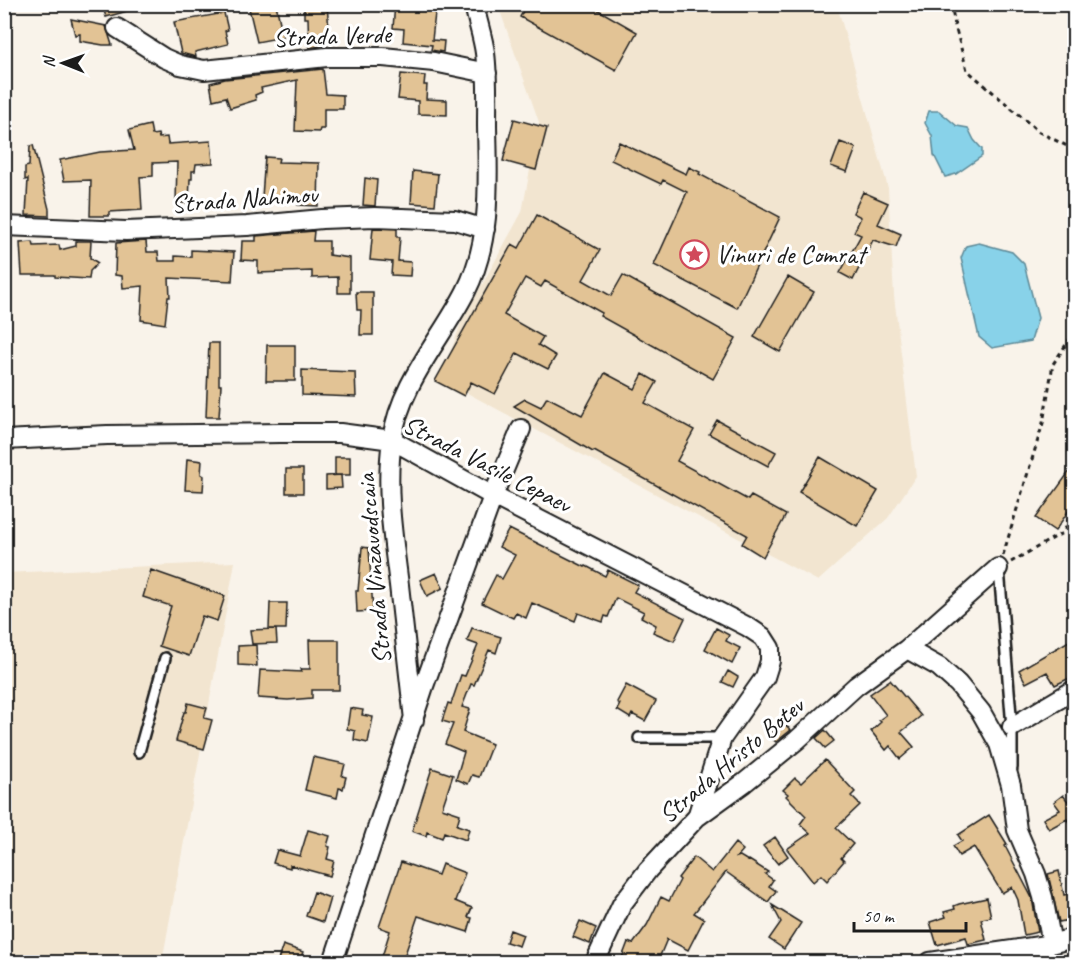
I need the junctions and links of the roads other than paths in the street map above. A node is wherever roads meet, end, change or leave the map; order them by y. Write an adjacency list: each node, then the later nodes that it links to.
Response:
1 (474, 4): 3 (street, Strada Vinzavodscaia)
2 (117, 28): 3 (street, Strada Verde)
3 (487, 73): 5 (street, Strada Vinzavodscaia)
4 (4, 226): 5 (street, Strada Nahimov)
5 (485, 229): 8 (street, Strada Vinzavodscaia)
6 (521, 429): 9 (street, Strada Vinzavodscaia)
7 (4, 440): 8 (street, Strada Vasile Cepaev)
8 (392, 440): 9 (street, Strada Vasile Cepaev); 14 (street, Strada Vinzavodscaia)
9 (493, 496): 14 (street, Strada Vinzavodscaia); 17 (street, Strada Vasile Cepaev)
10 (999, 568): 11 (street, Strada Hristo Botev); 15 (lane)
11 (908, 649): 19 (street); 20 (street, Strada Hristo Botev)
12 (165, 658): 18 (lane)
13 (1074, 690): 15 (street)
14 (414, 720): 23 (street, Strada Vinzavodscaia)
15 (1012, 727): 19 (lane)
16 (639, 738): 17 (lane)
17 (722, 738): 20 (street)
18 (139, 752)
19 (1011, 785): 22 (street)
20 (697, 817): 24 (street, Strada Hristo Botev)
21 (1074, 938): 22 (street)
22 (1049, 951): 25 (street)
23 (333, 963)
24 (595, 963)
25 (930, 963)

